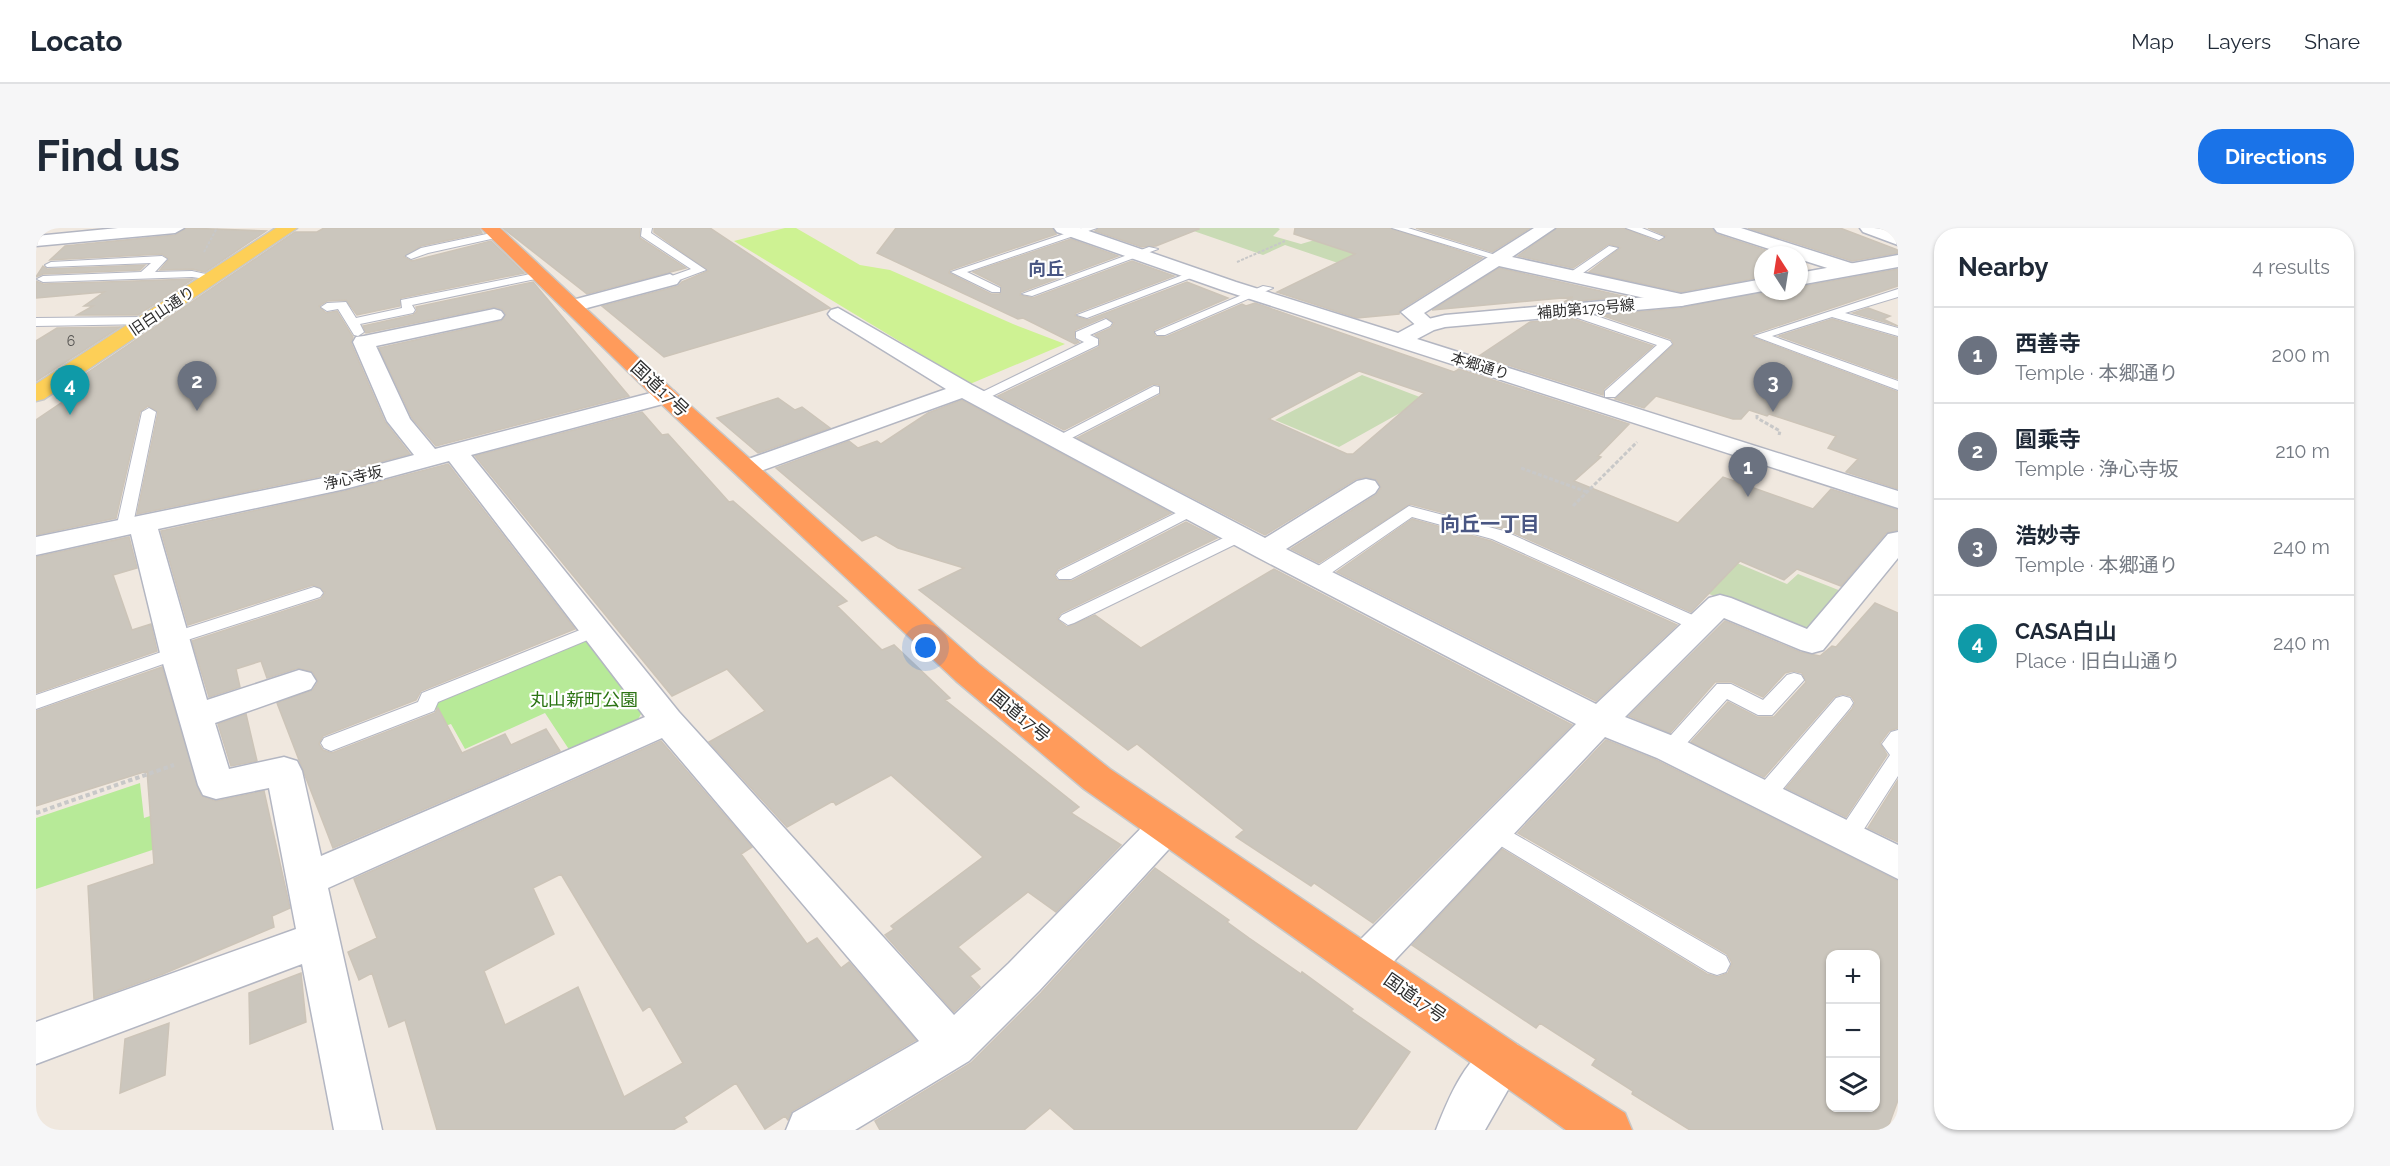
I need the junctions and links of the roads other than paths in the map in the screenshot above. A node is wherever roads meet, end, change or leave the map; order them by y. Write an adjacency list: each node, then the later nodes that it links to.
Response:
1 (175, 228): 13 (street)
2 (288, 228): 27 (main road, 旧白山通り)
3 (647, 228): 30 (lane)
4 (1397, 228): 18 (lane)
5 (1546, 228): 18 (street)
6 (1631, 228): 11 (lane)
7 (1723, 228): 22 (street)
8 (1869, 228): 12 (street)
9 (1081, 229): 16 (street, 本郷通り); 19 (lane)
10 (493, 231): 17 (lane); 24 (highway, 国道17号)
11 (1659, 237)
12 (1898, 240)
13 (36, 242)
14 (1613, 249): 25 (lane)
15 (983, 252): 19 (lane)
16 (1145, 252): 23 (street, 本郷通り); 33 (street, 本郷通り); 35 (lane)
17 (411, 256)
18 (1495, 258): 25 (street); 50 (street)
19 (998, 259): 32 (lane)
20 (1898, 261): 22 (street)
21 (51, 265): 26 (lane)
22 (1850, 269): 28 (street)
23 (1195, 274): 33 (street, 本郷通り); 43 (lane)
24 (541, 275): 37 (highway, 国道17号); 45 (lane)
25 (1572, 276): 36 (street)
26 (143, 277): 27 (lane); 29 (lane)
27 (213, 277): 44 (main road, 旧白山通り)
28 (1808, 277)
29 (43, 279)
30 (670, 280): 37 (street)
31 (1754, 287): 36 (street, 補助第179号線)
32 (996, 290)
33 (1260, 291): 48 (lane); 50 (street, 本郷通り)
34 (1898, 293): 41 (lane)
35 (1028, 294)
36 (1681, 300): 39 (street, 補助第179号線)
37 (572, 306): 57 (highway, 国道17号)
38 (327, 307): 45 (lane)
39 (1567, 310): 50 (street, 補助第179号線); 56 (lane)
40 (838, 314): 55 (street)
41 (1834, 314): 49 (lane); 52 (lane)
42 (494, 315): 51 (street)
43 (1083, 315)
44 (146, 321): 46 (lane); 54 (main road, 旧白山通り)
45 (353, 321): 51 (lane)
46 (36, 322)
47 (1106, 323): 55 (lane)
48 (1161, 332)
49 (1898, 332)
50 (1412, 333): 56 (street, 本郷通り); 64 (street, 本郷通り)
51 (364, 342): 60 (street)
52 (1898, 386)
53 (1154, 390): 59 (lane)
54 (36, 394)
55 (972, 394): 59 (street); 61 (street)
56 (1610, 394): 62 (street, 本郷通り)
57 (666, 396): 60 (street, 浄心寺坂); 61 (highway, 国道17号)
58 (149, 412): 66 (lane)
59 (1057, 440): 65 (street)
60 (442, 455): 66 (street, 浄心寺坂); 76 (street)
61 (746, 468): 91 (highway, 国道17号)
62 (1898, 486)
63 (1366, 487): 70 (street)
64 (1898, 500)
65 (1190, 511): 67 (street); 71 (lane)
66 (134, 527): 69 (street, 浄心寺坂); 77 (street)
67 (1238, 536): 70 (street); 74 (lane)
68 (1898, 540): 75 (street)
69 (36, 546)
70 (1265, 550): 72 (street)
71 (1065, 575)
72 (1315, 576): 75 (lane); 84 (street)
73 (314, 593): 77 (lane)
74 (1068, 620)
75 (1699, 625): 84 (street)
76 (595, 630): 83 (street); 86 (lane)
77 (174, 646): 80 (lane); 82 (street)
78 (1794, 680): 87 (lane)
79 (299, 681): 82 (street)
80 (36, 702)
81 (1843, 703): 90 (lane)
82 (196, 717): 95 (street)
83 (667, 721): 95 (street); 100 (street)
84 (1600, 721): 87 (street); 92 (street)
85 (1898, 737): 88 (lane)
86 (331, 743)
87 (1670, 749): 90 (street)
88 (1898, 750)
89 (1898, 759): 93 (lane)
90 (1764, 796): 93 (street)
91 (1166, 827): 97 (highway, 国道17号); 100 (street)
92 (1494, 831): 97 (street); 98 (lane)
93 (1847, 837): 94 (street)
94 (1898, 862)
95 (307, 880): 96 (street)
96 (319, 939): 99 (street); 102 (street)
97 (1365, 963): 101 (highway, 国道17号)
98 (1717, 964)
99 (36, 1043)
100 (953, 1046): 103 (street)
101 (1502, 1060): 104 (street); 105 (highway, 国道17号)
102 (358, 1130)
103 (810, 1130)
104 (1460, 1130)
105 (1608, 1130)

